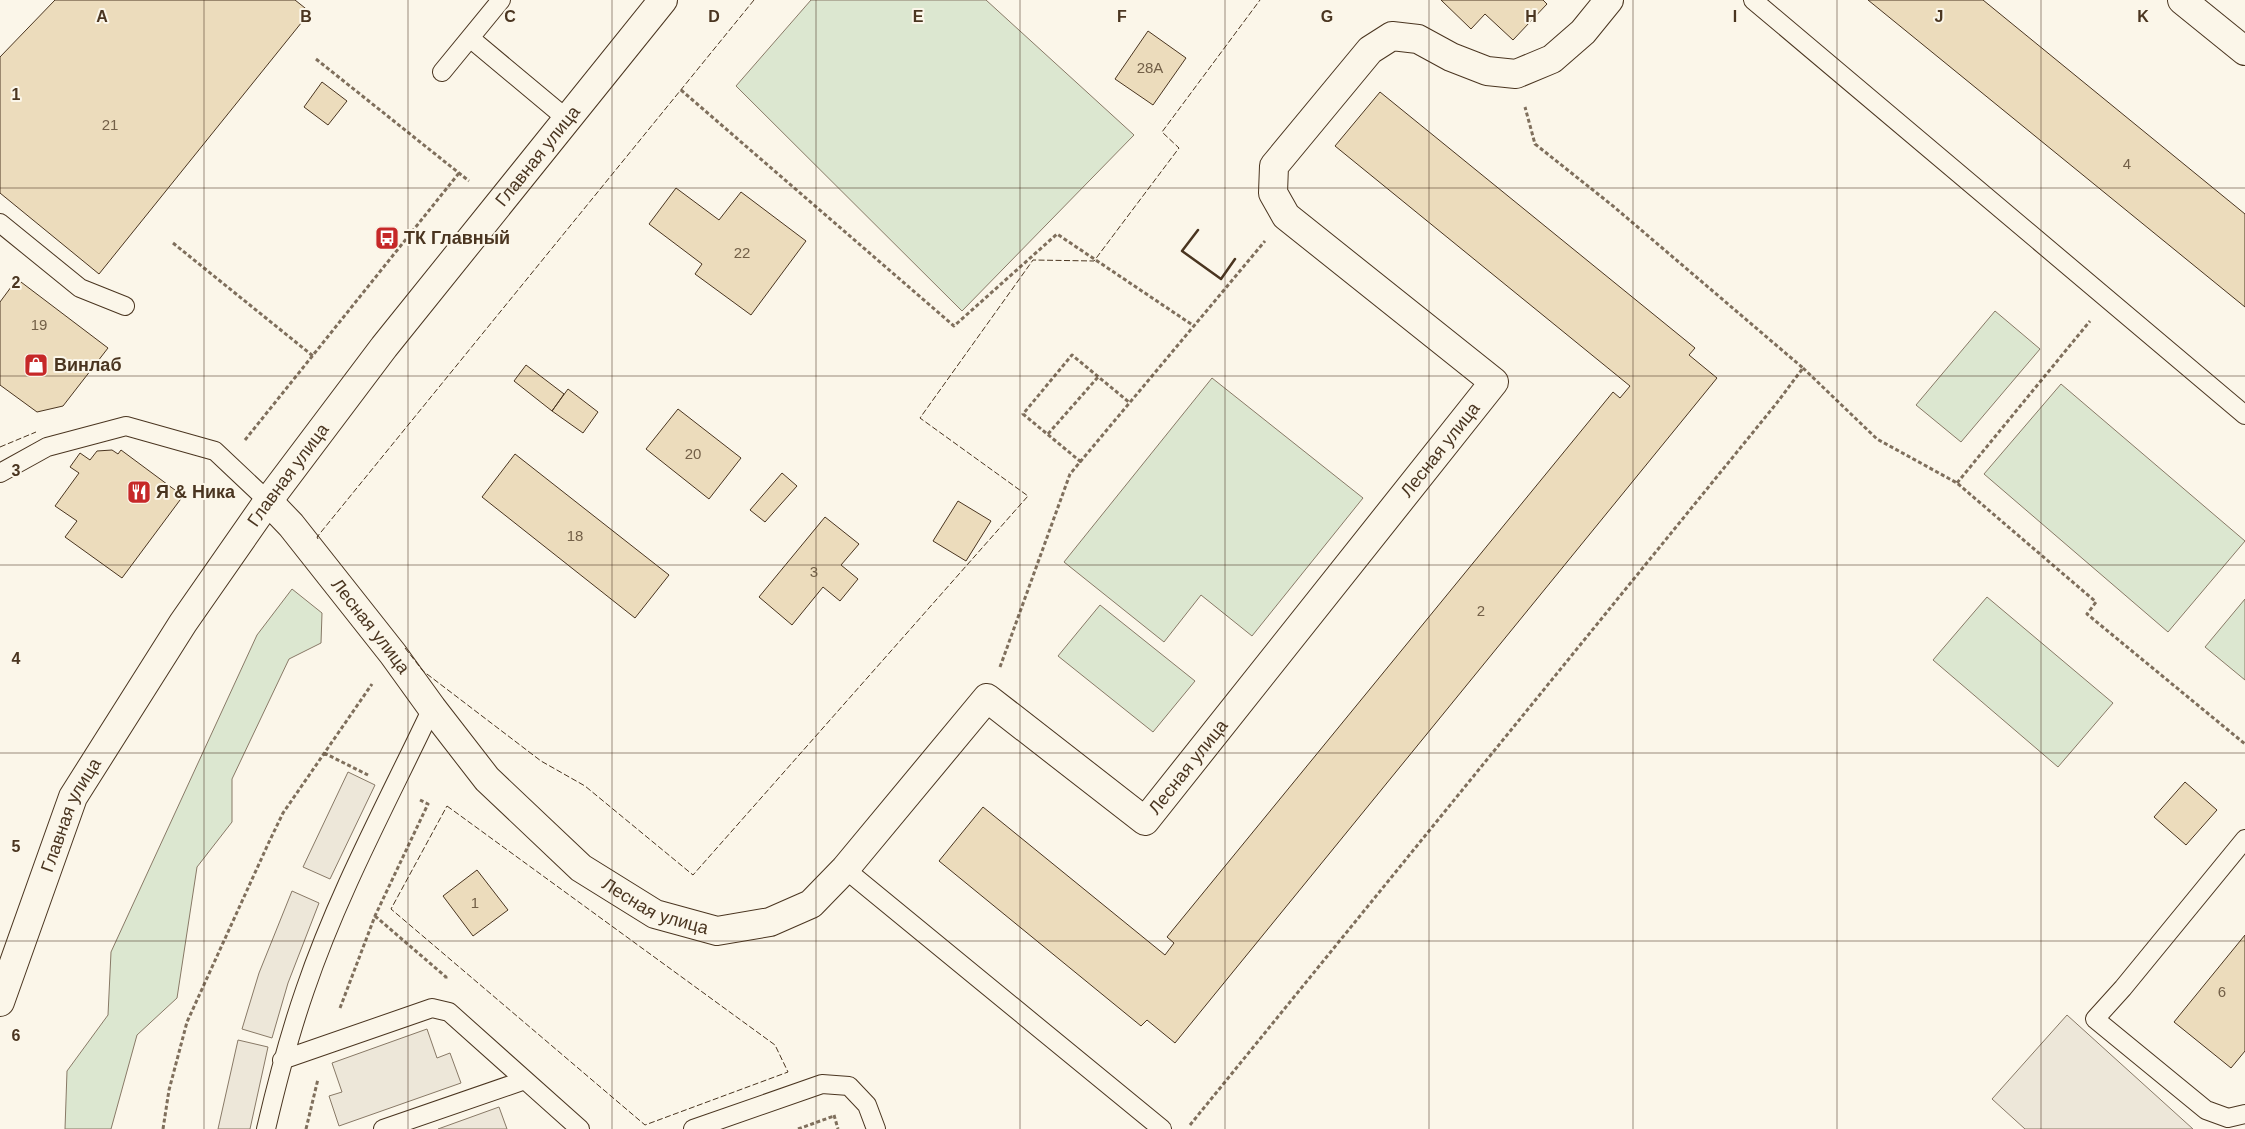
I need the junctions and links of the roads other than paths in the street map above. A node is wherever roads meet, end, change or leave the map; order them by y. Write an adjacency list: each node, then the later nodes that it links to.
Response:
1 (501, 0): 6 (lane)
2 (663, 0): 9 (street, Главная улица)
3 (1609, 0): 17 (street, Лесная улица)
4 (1753, 0): 12 (lane)
5 (2182, 0): 7 (street)
6 (470, 38): 8 (lane); 9 (lane)
7 (2245, 51)
8 (442, 72)
9 (567, 119): 14 (street, Главная улица)
10 (0, 223): 11 (lane)
11 (125, 306)
12 (2245, 414)
13 (0, 473): 14 (lane)
14 (268, 501): 15 (street, Лесная улица); 18 (street, Главная улица)
15 (432, 708): 17 (street, Лесная улица); 19 (lane)
16 (2245, 840): 21 (lane)
17 (846, 869): 27 (lane)
18 (0, 1002)
19 (282, 1060): 20 (lane); 22 (lane)
20 (525, 1080): 23 (lane); 24 (lane)
21 (2245, 1114)
22 (266, 1129)
23 (383, 1129)
24 (580, 1129)
25 (693, 1129): 26 (lane)
26 (876, 1129)
27 (1162, 1129)

